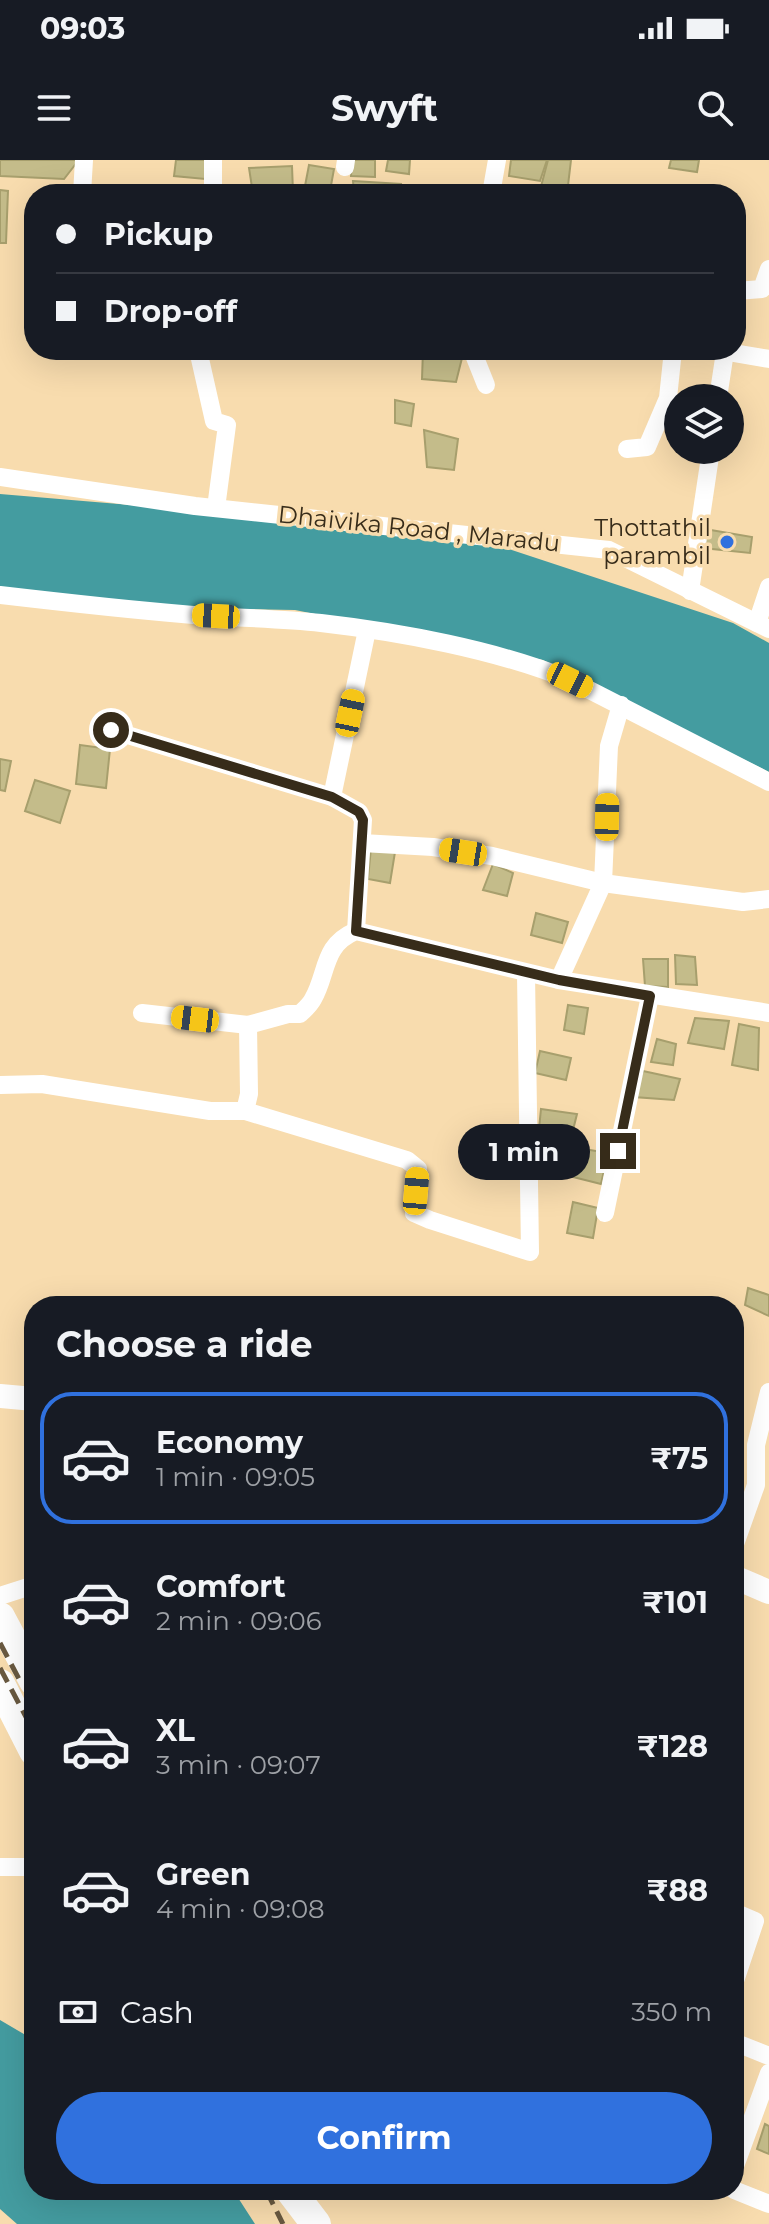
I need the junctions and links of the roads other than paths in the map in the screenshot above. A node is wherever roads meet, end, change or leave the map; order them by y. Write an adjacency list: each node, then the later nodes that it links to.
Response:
1 (84, 160): 4 (street)
2 (213, 160): 5 (street)
3 (497, 160): 6 (street)
4 (83, 184)
5 (213, 184)
6 (493, 184)
7 (769, 269): 8 (street)
8 (746, 290)
9 (746, 355): 10 (street)
10 (769, 359)
11 (200, 360): 20 (street)
12 (476, 360): 16 (street)
13 (672, 360): 17 (street)
14 (720, 360): 15 (street)
15 (719, 384)
16 (486, 385)
17 (627, 449)
18 (709, 464): 22 (street)
19 (0, 477): 20 (street, Dhaivika Road , Maradu)
20 (216, 508): 22 (street, Dhaivika Road , Maradu)
21 (769, 587): 24 (street)
22 (690, 591): 24 (street, Dhaivika Road , Maradu)
23 (0, 595): 25 (street)
24 (763, 626)
25 (367, 630): 26 (street); 29 (street)
26 (621, 705): 28 (street); 31 (street)
27 (111, 730): 29 (street)
28 (769, 782)
29 (332, 797): 30 (street)
30 (362, 843): 31 (street); 33 (street)
31 (603, 883): 32 (street); 35 (street)
32 (769, 899)
33 (356, 931): 34 (street); 39 (street)
34 (526, 973): 35 (street); 41 (street)
35 (559, 980): 36 (street)
36 (650, 996): 38 (street); 42 (street)
37 (142, 1013): 39 (street)
38 (769, 1013)
39 (248, 1025): 41 (street)
40 (0, 1085): 41 (street)
41 (245, 1111)
42 (605, 1213)
43 (769, 1392): 46 (street)
44 (0, 1396): 45 (street)
45 (24, 1398)
46 (744, 1519)
47 (744, 1581): 49 (street)
48 (24, 1588): 50 (street)
49 (769, 1592)
50 (0, 1596)
51 (0, 1617): 52 (main road)
52 (24, 1662)
53 (0, 1684): 54 (main road)
54 (24, 1731)
55 (0, 1867): 56 (street)
56 (24, 1867)
57 (744, 1916): 58 (street)
58 (744, 1954)
59 (744, 2046): 60 (street)
60 (769, 2056)
61 (769, 2073): 62 (street)
62 (744, 2142)
63 (744, 2194): 66 (street)
64 (298, 2200): 67 (main road)
65 (316, 2200): 67 (main road)
66 (769, 2204)
67 (317, 2224)

